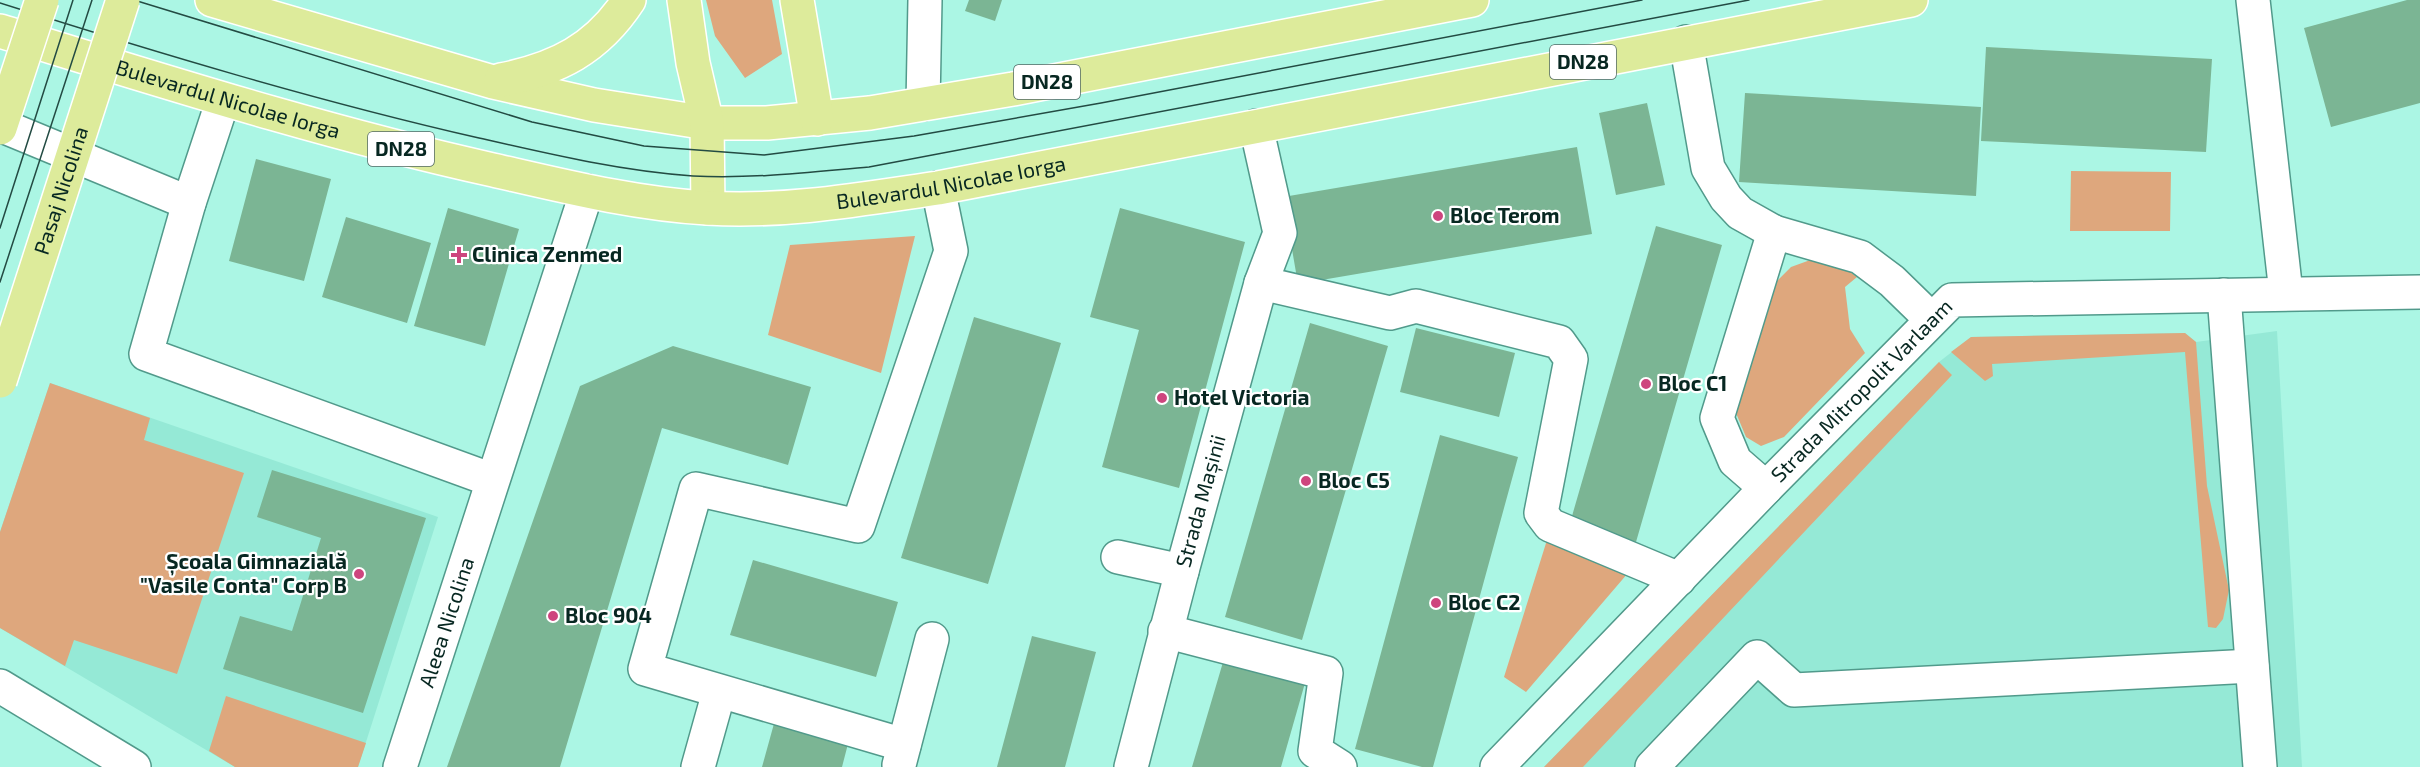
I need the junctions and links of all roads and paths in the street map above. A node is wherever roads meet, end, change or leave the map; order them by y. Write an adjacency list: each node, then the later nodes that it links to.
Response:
1 (42, 0): 19 (main road, bridge)
2 (123, 0): 30 (main road, Pasaj Nicolina, bridge)
3 (212, 0): 13 (main road, DN28)
4 (629, 0): 13 (main road)
5 (684, 0): 17 (main road)
6 (797, 0): 16 (main road)
7 (925, 0): 15 (street)
8 (1472, 0): 15 (main road, DN28)
9 (1911, 0): 12 (main road, Bulevardul Nicolae Iorga / DN28)
10 (2253, 0): 27 (street)
11 (0, 31): 14 (main road, Bulevardul Nicolae Iorga / DN28)
12 (1686, 42): 18 (main road, Bulevardul Nicolae Iorga / DN28); 24 (street)
13 (493, 81): 17 (main road, DN28)
14 (223, 100): 21 (main road, Bulevardul Nicolae Iorga / DN28); 22 (street)
15 (923, 104): 16 (main road, DN28)
16 (817, 119): 17 (main road, DN28)
17 (707, 123): 23 (main road)
18 (1256, 126): 20 (main road, Bulevardul Nicolae Iorga / DN28); 25 (street, Strada Mașinii)
19 (0, 127): 22 (street)
20 (938, 188): 23 (main road, Bulevardul Nicolae Iorga / DN28); 40 (street)
21 (587, 191): 23 (main road, Bulevardul Nicolae Iorga / DN28); 31 (street, Aleea Nicolina)
22 (189, 203): 31 (street)
23 (708, 208)
24 (1774, 232): 29 (street); 32 (street)
25 (1261, 283): 34 (street, Strada Mașinii); 35 (street)
26 (2420, 292): 27 (street, Strada Mitropolit Varlaam)
27 (2286, 293): 28 (street, Strada Mitropolit Varlaam)
28 (2224, 295): 29 (street, Strada Mitropolit Varlaam); 38 (street)
29 (1931, 319): 32 (street, Strada Mitropolit Varlaam)
30 (0, 381)
31 (492, 480): 43 (street, Aleea Nicolina)
32 (1766, 488): 35 (street, Strada Mitropolit Varlaam)
33 (1118, 557): 34 (street, Strada Mașinii)
34 (1182, 571): 36 (street)
35 (1679, 579): 47 (street, Strada Mitropolit Varlaam)
36 (1165, 631): 45 (street); 46 (street)
37 (932, 639): 41 (street)
38 (2253, 666): 48 (street); 49 (street)
39 (0, 686): 42 (street)
40 (719, 692): 41 (street); 44 (street)
41 (901, 756)
42 (134, 767)
43 (400, 767)
44 (698, 767)
45 (1131, 767)
46 (1340, 767)
47 (1497, 767)
48 (1652, 767)
49 (2260, 767)

